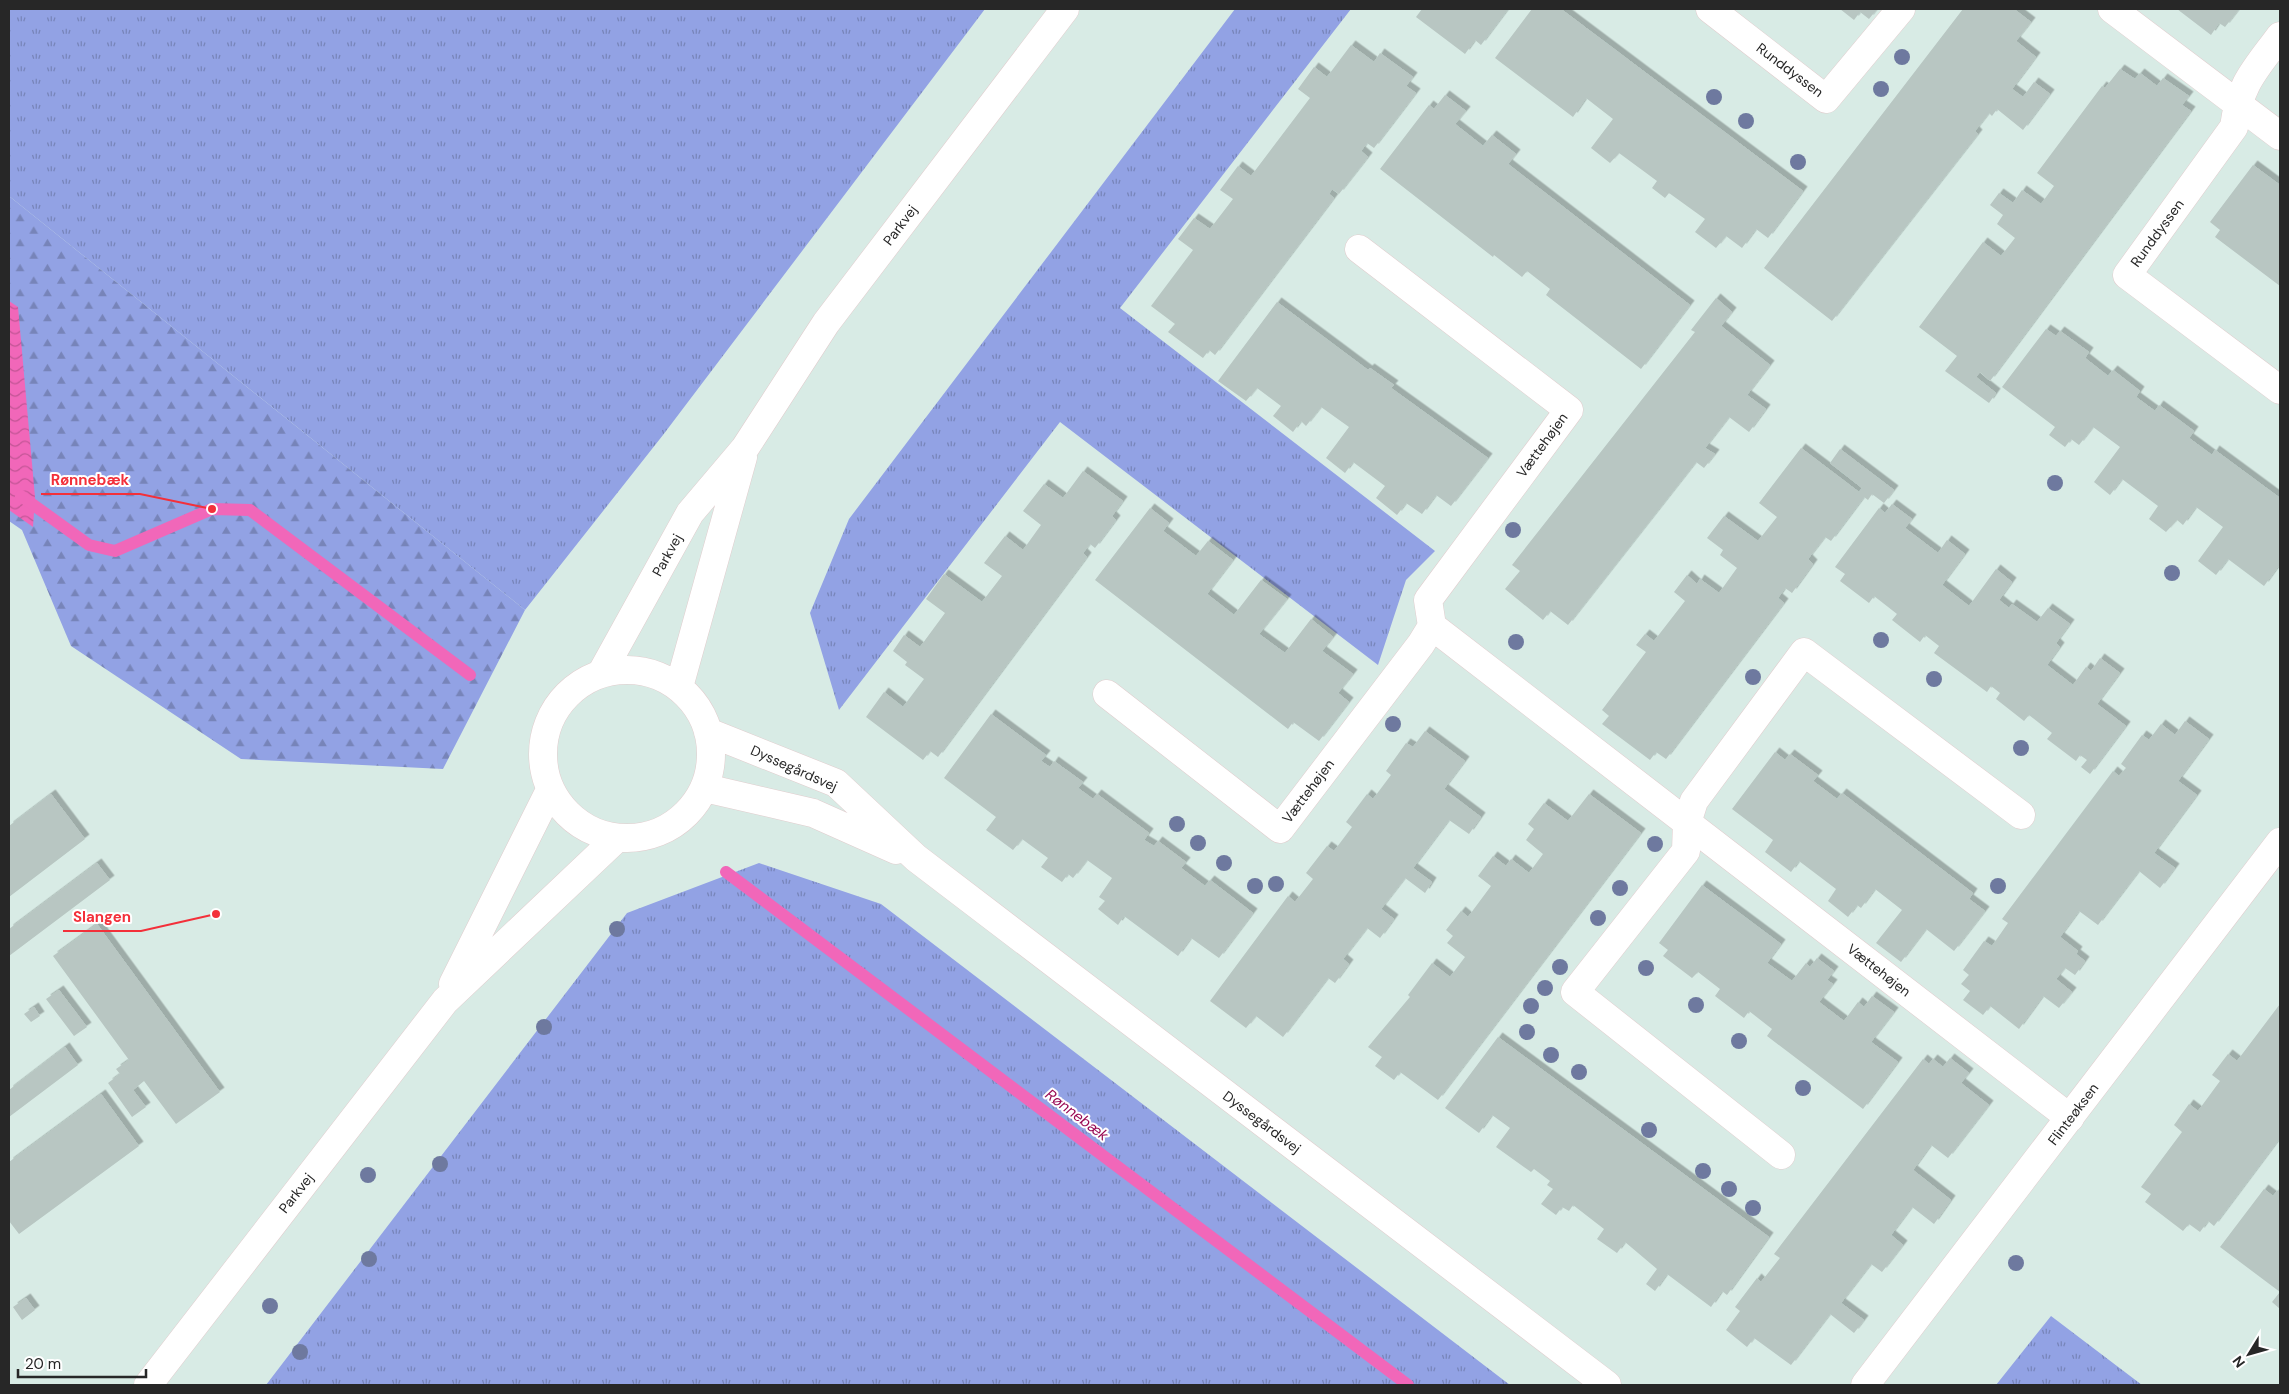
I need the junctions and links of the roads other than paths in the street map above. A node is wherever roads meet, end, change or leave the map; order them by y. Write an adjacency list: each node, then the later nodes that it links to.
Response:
1 (1066, 9): 10 (street, Parkvej)
2 (1710, 9): 3 (street, Runddyssen)
3 (1901, 9)
4 (2112, 9): 6 (street)
5 (2280, 36): 6 (street, Runddyssen)
6 (2237, 104): 7 (street); 9 (street, Runddyssen)
7 (2280, 136)
8 (1359, 249): 11 (street, Vættehøjen)
9 (2280, 390)
10 (745, 448): 12 (street, Parkvej); 13 (street, Parkvej)
11 (1432, 626): 14 (street, Vættehøjen); 19 (street, Vættehøjen)
12 (602, 672): 13 (street); 17 (street)
13 (679, 687): 15 (street)
14 (1107, 694)
15 (708, 732): 16 (street); 22 (street, Dyssegårdsvej)
16 (704, 788): 20 (street); 22 (street, Dyssegårdsvej)
17 (550, 790): 20 (street); 23 (street, Parkvej)
18 (2021, 816): 19 (street)
19 (1687, 823): 24 (street, Vættehøjen); 25 (street)
20 (617, 838): 23 (street, Parkvej)
21 (2280, 842): 24 (street, Flinteøksen)
22 (916, 858): 27 (street, Dyssegårdsvej)
23 (445, 1000): 26 (street, Parkvej)
24 (2070, 1118): 28 (street, Flinteøksen)
25 (1781, 1155)
26 (148, 1385)
27 (1607, 1385)
28 (1865, 1385)

